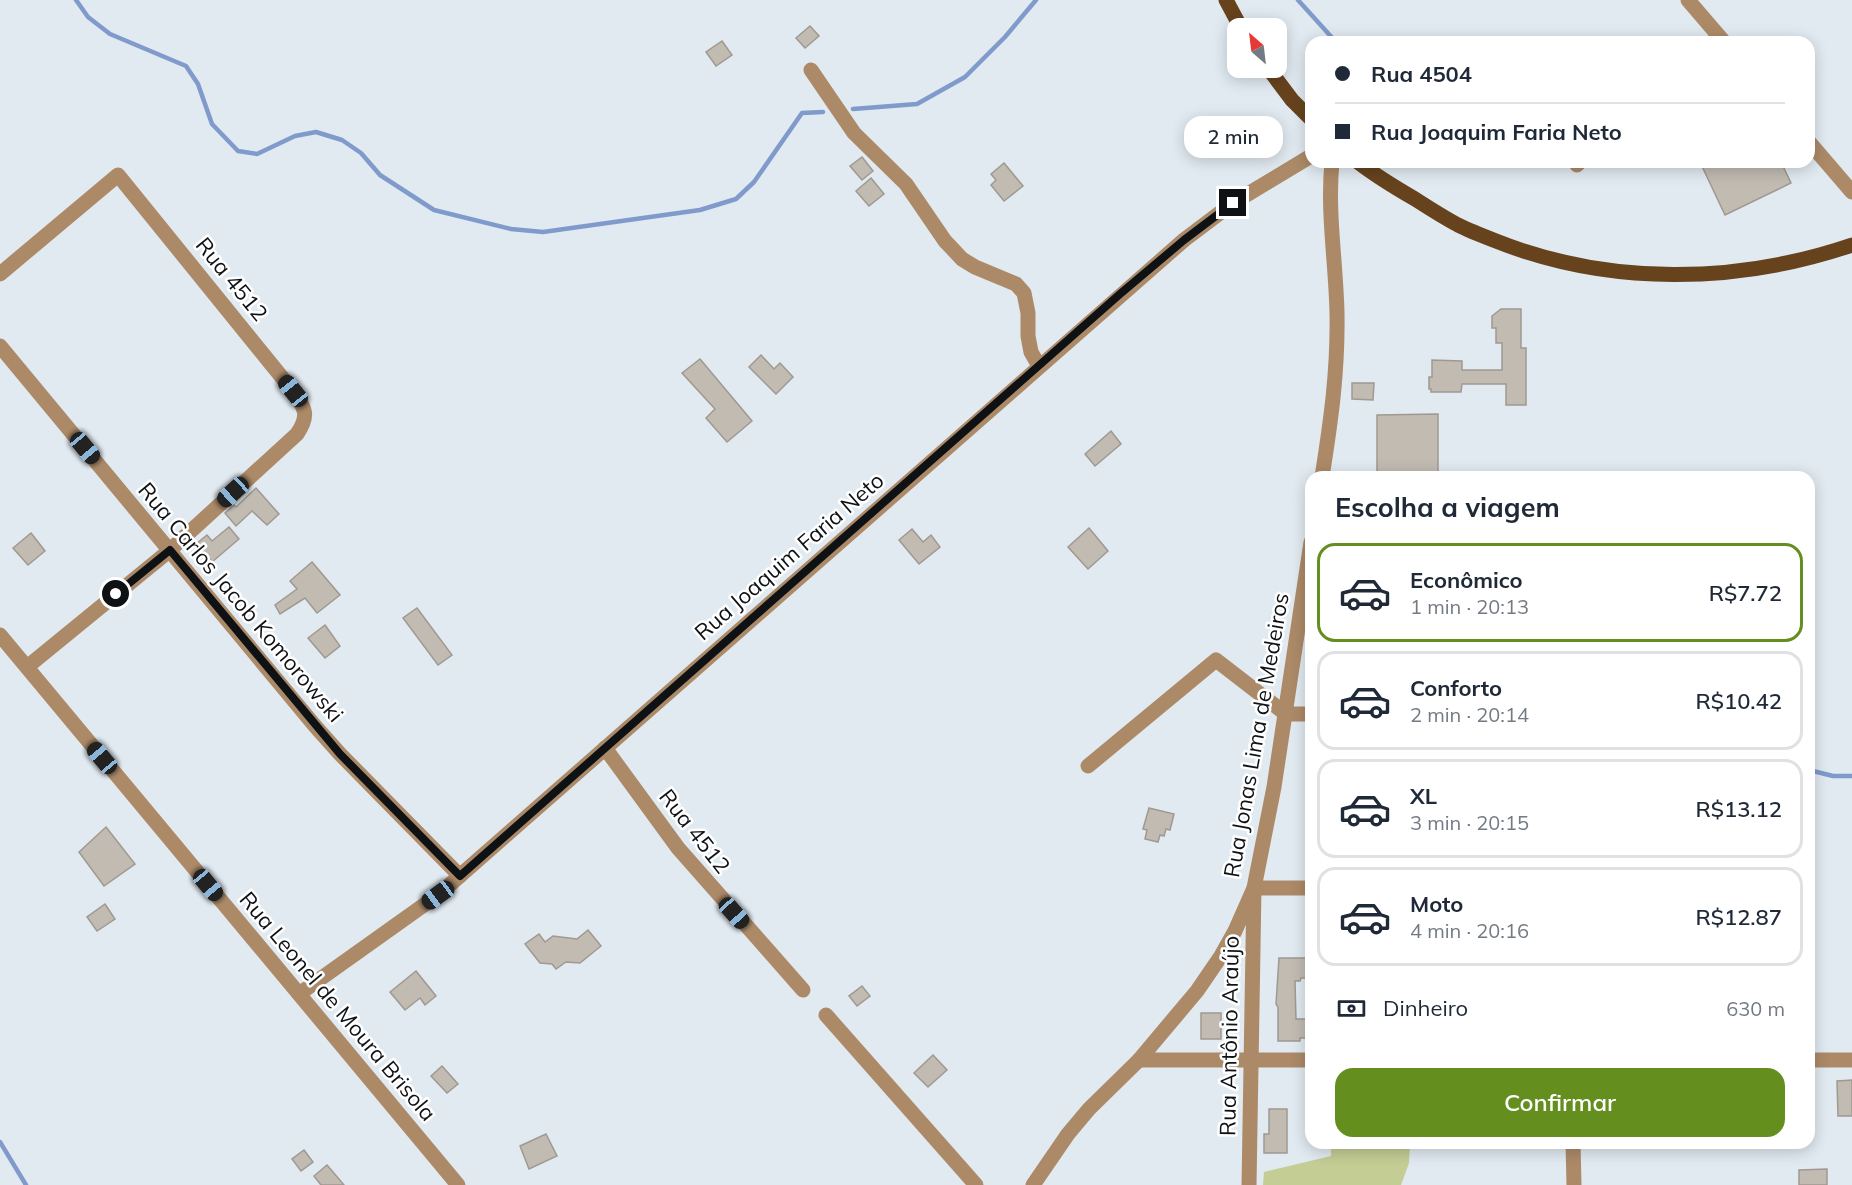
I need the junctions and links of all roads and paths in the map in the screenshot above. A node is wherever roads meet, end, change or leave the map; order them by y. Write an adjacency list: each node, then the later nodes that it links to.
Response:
1 (1226, 0): 3 (main road)
2 (1688, 0): 4 (street)
3 (1236, 18)
4 (1719, 36)
5 (811, 70): 16 (street)
6 (1276, 78): 7 (main road)
7 (1305, 113)
8 (1815, 149): 12 (street)
9 (1305, 160): 16 (street, Rua Joaquim Faria Neto)
10 (1331, 168): 17 (street)
11 (1368, 168): 13 (main road)
12 (1852, 192)
13 (1852, 245)
14 (0, 274): 18 (street, Rua 4512)
15 (0, 346): 18 (street, Rua Carlos Jacob Komorowski)
16 (1039, 366): 24 (street, Rua Joaquim Faria Neto)
17 (1323, 471)
18 (170, 550): 21 (street); 26 (street, Rua Carlos Jacob Komorowski)
19 (1305, 583): 22 (street, Rua Jonas Lima de Medeiros)
20 (0, 635): 21 (street, Rua Leonel de Moura Brisola)
21 (27, 667): 30 (street, Rua Leonel de Moura Brisola)
22 (1286, 714): 23 (street); 25 (street); 27 (street, Rua Jonas Lima de Medeiros)
23 (1305, 714)
24 (605, 748): 26 (street, Rua Joaquim Faria Neto); 29 (street, Rua 4512)
25 (1088, 766)
26 (460, 876): 30 (street, Rua Joaquim Faria Neto)
27 (1254, 888): 28 (street); 32 (street, Rua Jonas Lima de Medeiros); 33 (street, Rua Antônio Araújo)
28 (1305, 888)
29 (803, 990)
30 (298, 994): 38 (street, Rua Leonel de Moura Brisola)
31 (826, 1015): 39 (street)
32 (1139, 1060): 33 (street); 40 (street, Rua Jonas Lima de Medeiros)
33 (1251, 1060): 34 (street); 41 (street, Rua Antônio Araújo)
34 (1305, 1060)
35 (1815, 1060): 36 (street)
36 (1852, 1060)
37 (1573, 1149): 42 (street)
38 (458, 1185)
39 (976, 1185)
40 (1033, 1185)
41 (1250, 1185)
42 (1574, 1185)

